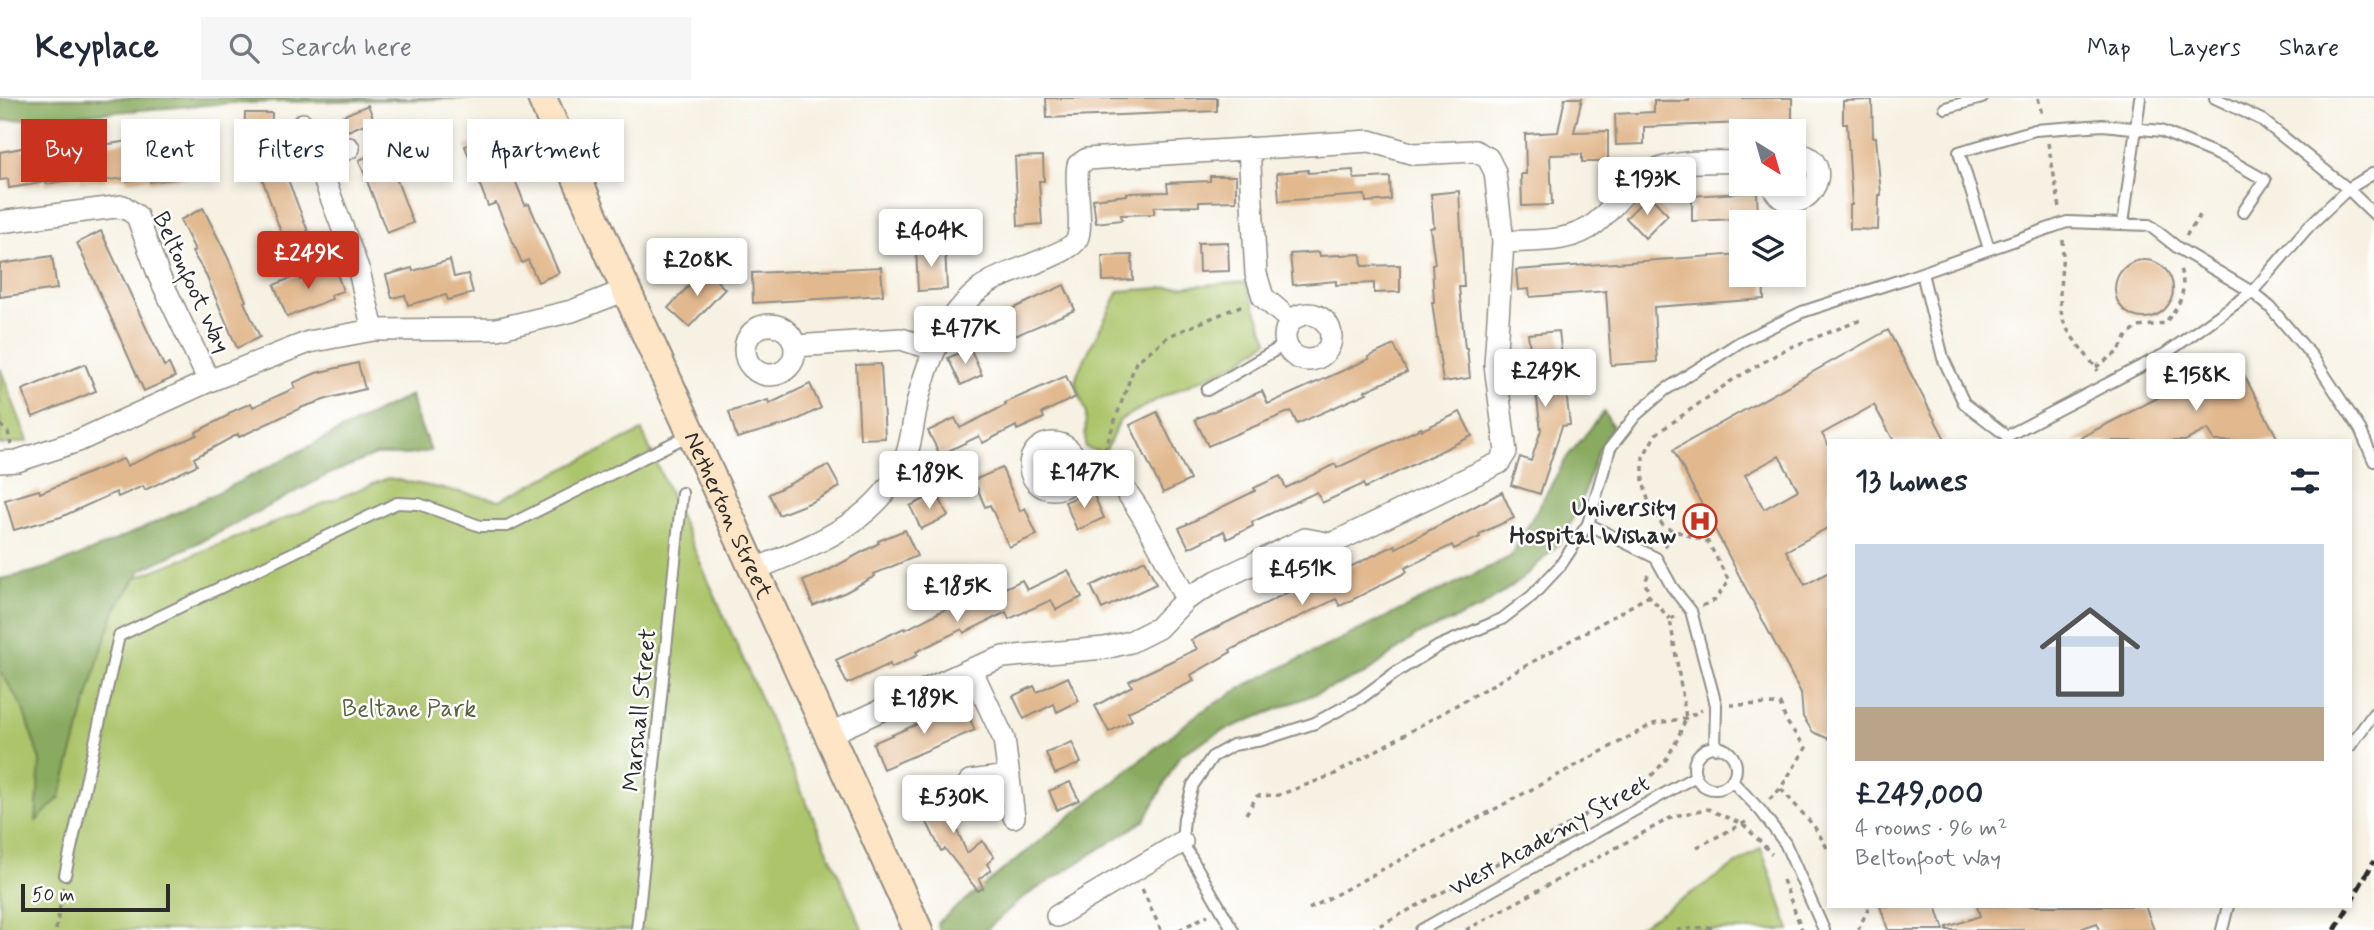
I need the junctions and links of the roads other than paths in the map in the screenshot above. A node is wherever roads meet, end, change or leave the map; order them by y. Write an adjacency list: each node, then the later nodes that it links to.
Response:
1 (542, 98): 21 (street, Netherton Street)
2 (1982, 98): 5 (lane)
3 (2140, 98): 6 (lane)
4 (2216, 98): 12 (lane)
5 (1945, 108)
6 (2135, 129): 14 (lane); 17 (lane); 19 (lane)
7 (1249, 148): 18 (street); 23 (street); 27 (street)
8 (1806, 157): 13 (street)
9 (1729, 162): 18 (street)
10 (2374, 173): 12 (lane)
11 (326, 182): 24 (street)
12 (2348, 189): 15 (lane); 22 (lane)
13 (1781, 196)
14 (2243, 212)
15 (2374, 214)
16 (0, 222): 28 (street, Beltonfoot Way)
17 (2123, 224): 19 (lane); 22 (lane)
18 (1503, 242): 37 (street)
19 (1989, 249): 20 (lane)
20 (1922, 273): 22 (lane); 35 (lane)
21 (626, 290): 24 (street, Beltonfoot Way); 30 (street, Netherton Street)
22 (2252, 292): 31 (lane)
23 (1291, 321): 25 (street); 25 (street)
24 (373, 330): 28 (street, Beltonfoot Way)
25 (1286, 344): 29 (lane)
26 (795, 346): 27 (street)
27 (933, 349): 36 (street)
28 (209, 381): 32 (street, Beltonfoot Way)
29 (1207, 390)
30 (692, 434): 36 (street, Netherton Street); 49 (lane)
31 (2374, 461)
32 (0, 462)
33 (1086, 469): 37 (street)
34 (682, 493): 52 (lane, Marshall Street)
35 (1588, 524): 42 (lane); 48 (lane)
36 (754, 570): 40 (street, Netherton Street)
37 (1186, 599): 38 (street)
38 (971, 668): 40 (street); 43 (street)
39 (2374, 713): 41 (lane)
40 (827, 735): 53 (street, Netherton Street)
41 (2352, 743)
42 (1716, 748): 44 (lane); 46 (lane)
43 (1009, 776): 45 (street); 47 (street)
44 (1696, 776): 46 (lane); 55 (lane, West Academy Street)
45 (970, 781)
46 (1732, 781): 56 (lane)
47 (1014, 817)
48 (1182, 842): 51 (street); 54 (lane)
49 (65, 875)
50 (2228, 908): 57 (lane)
51 (1057, 916)
52 (637, 930)
53 (918, 930)
54 (1233, 930)
55 (1421, 930)
56 (1824, 930)
57 (2222, 930)

